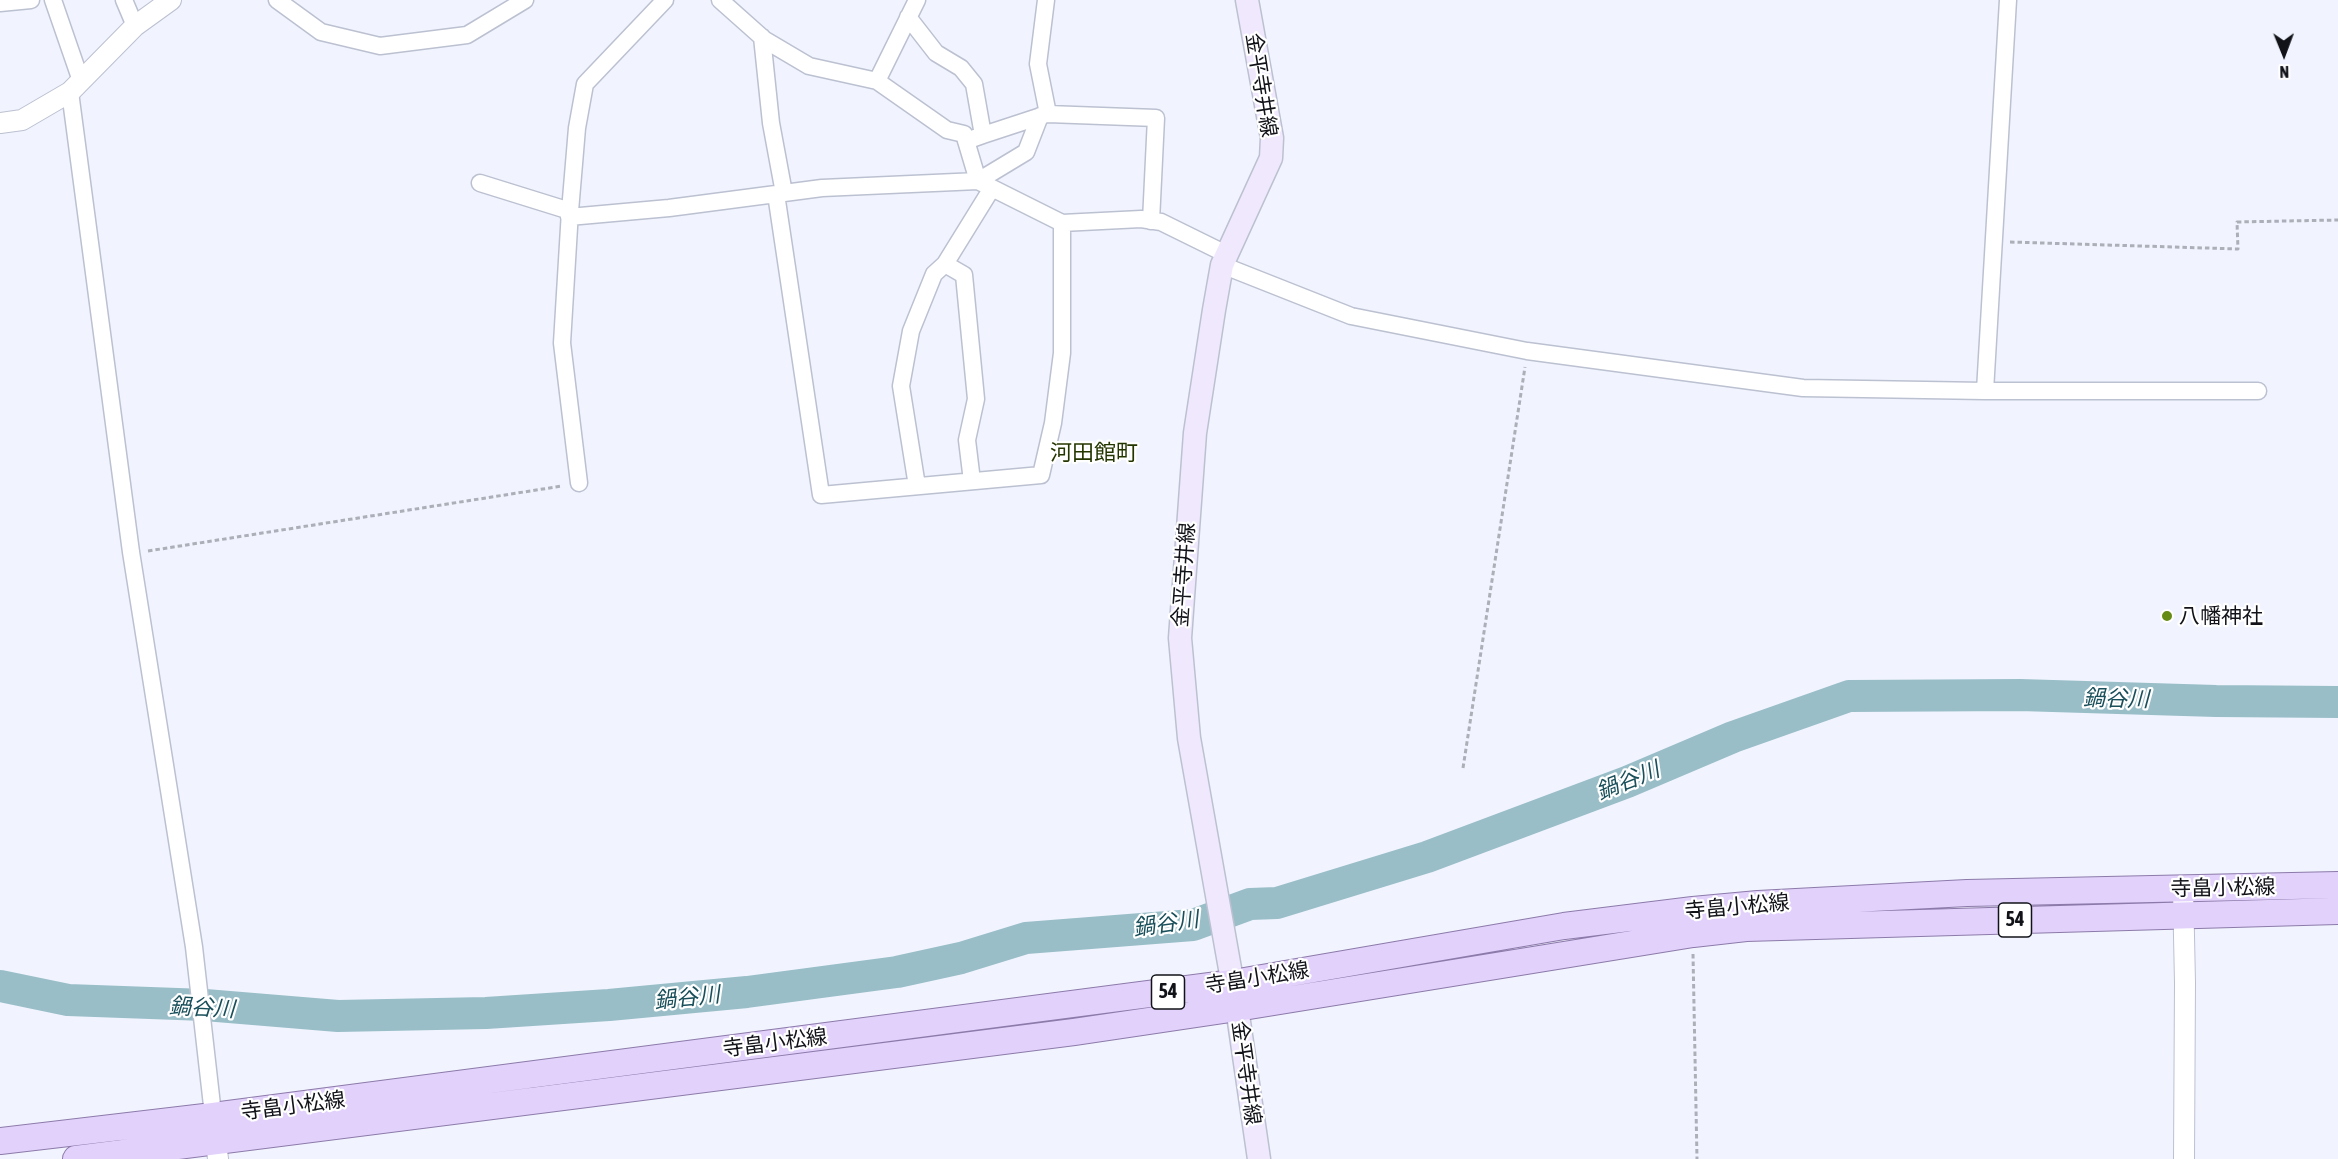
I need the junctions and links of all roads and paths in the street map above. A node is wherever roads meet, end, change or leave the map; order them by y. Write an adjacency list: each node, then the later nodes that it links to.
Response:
1 (31, 0): 13 (street)
2 (53, 0): 18 (street)
3 (124, 0): 15 (street)
4 (171, 0): 15 (street)
5 (277, 0): 6 (street)
6 (525, 0)
7 (665, 0): 26 (street)
8 (720, 0): 16 (street)
9 (916, 0): 14 (street)
10 (1046, 0): 19 (street)
11 (1246, 0): 31 (main road, 金平寺井線)
12 (2008, 0): 30 (street)
13 (0, 3)
14 (908, 17): 17 (street); 21 (street)
15 (135, 26): 18 (street)
16 (762, 37): 17 (street); 25 (street)
17 (878, 81): 22 (street)
18 (76, 87): 20 (street); 39 (street)
19 (1044, 115): 21 (street); 24 (street); 28 (street)
20 (0, 123)
21 (982, 135): 22 (street)
22 (966, 141): 24 (street)
23 (480, 183): 26 (street)
24 (985, 184): 25 (street); 29 (street); 32 (street)
25 (780, 193): 26 (street); 38 (street)
26 (570, 214): 37 (street)
27 (2338, 220): 30 (path)
28 (1151, 221): 29 (street); 31 (street)
29 (1062, 223): 36 (street)
30 (1994, 242): 34 (street)
31 (1225, 260): 33 (street); 46 (main road, 金平寺井線)
32 (945, 264): 36 (street); 38 (street)
33 (1527, 351): 34 (street); 40 (path)
34 (1985, 391): 35 (street)
35 (2258, 391)
36 (972, 481): 38 (street)
37 (579, 483): 39 (path)
38 (917, 486)
39 (131, 554): 47 (street)
40 (1463, 768)
41 (2338, 885): 42 (main road, 寺畠小松線 / 54)
42 (2183, 889): 44 (street); 46 (main road, 寺畠小松線 / 54)
43 (2338, 911): 44 (main road, 寺畠小松線 / 54)
44 (2183, 915): 45 (main road, 寺畠小松線 / 54); 53 (street)
45 (1693, 934): 46 (main road, 寺畠小松線 / 54); 52 (path)
46 (1235, 996): 47 (main road, 寺畠小松線 / 54); 49 (main road, 寺畠小松線 / 54); 51 (main road, 金平寺井線)
47 (213, 1116): 48 (main road, 寺畠小松線 / 54); 49 (street)
48 (0, 1141)
49 (217, 1151): 50 (main road, 寺畠小松線 / 54)
50 (76, 1159)
51 (1258, 1159)
52 (1697, 1159)
53 (2184, 1159)

